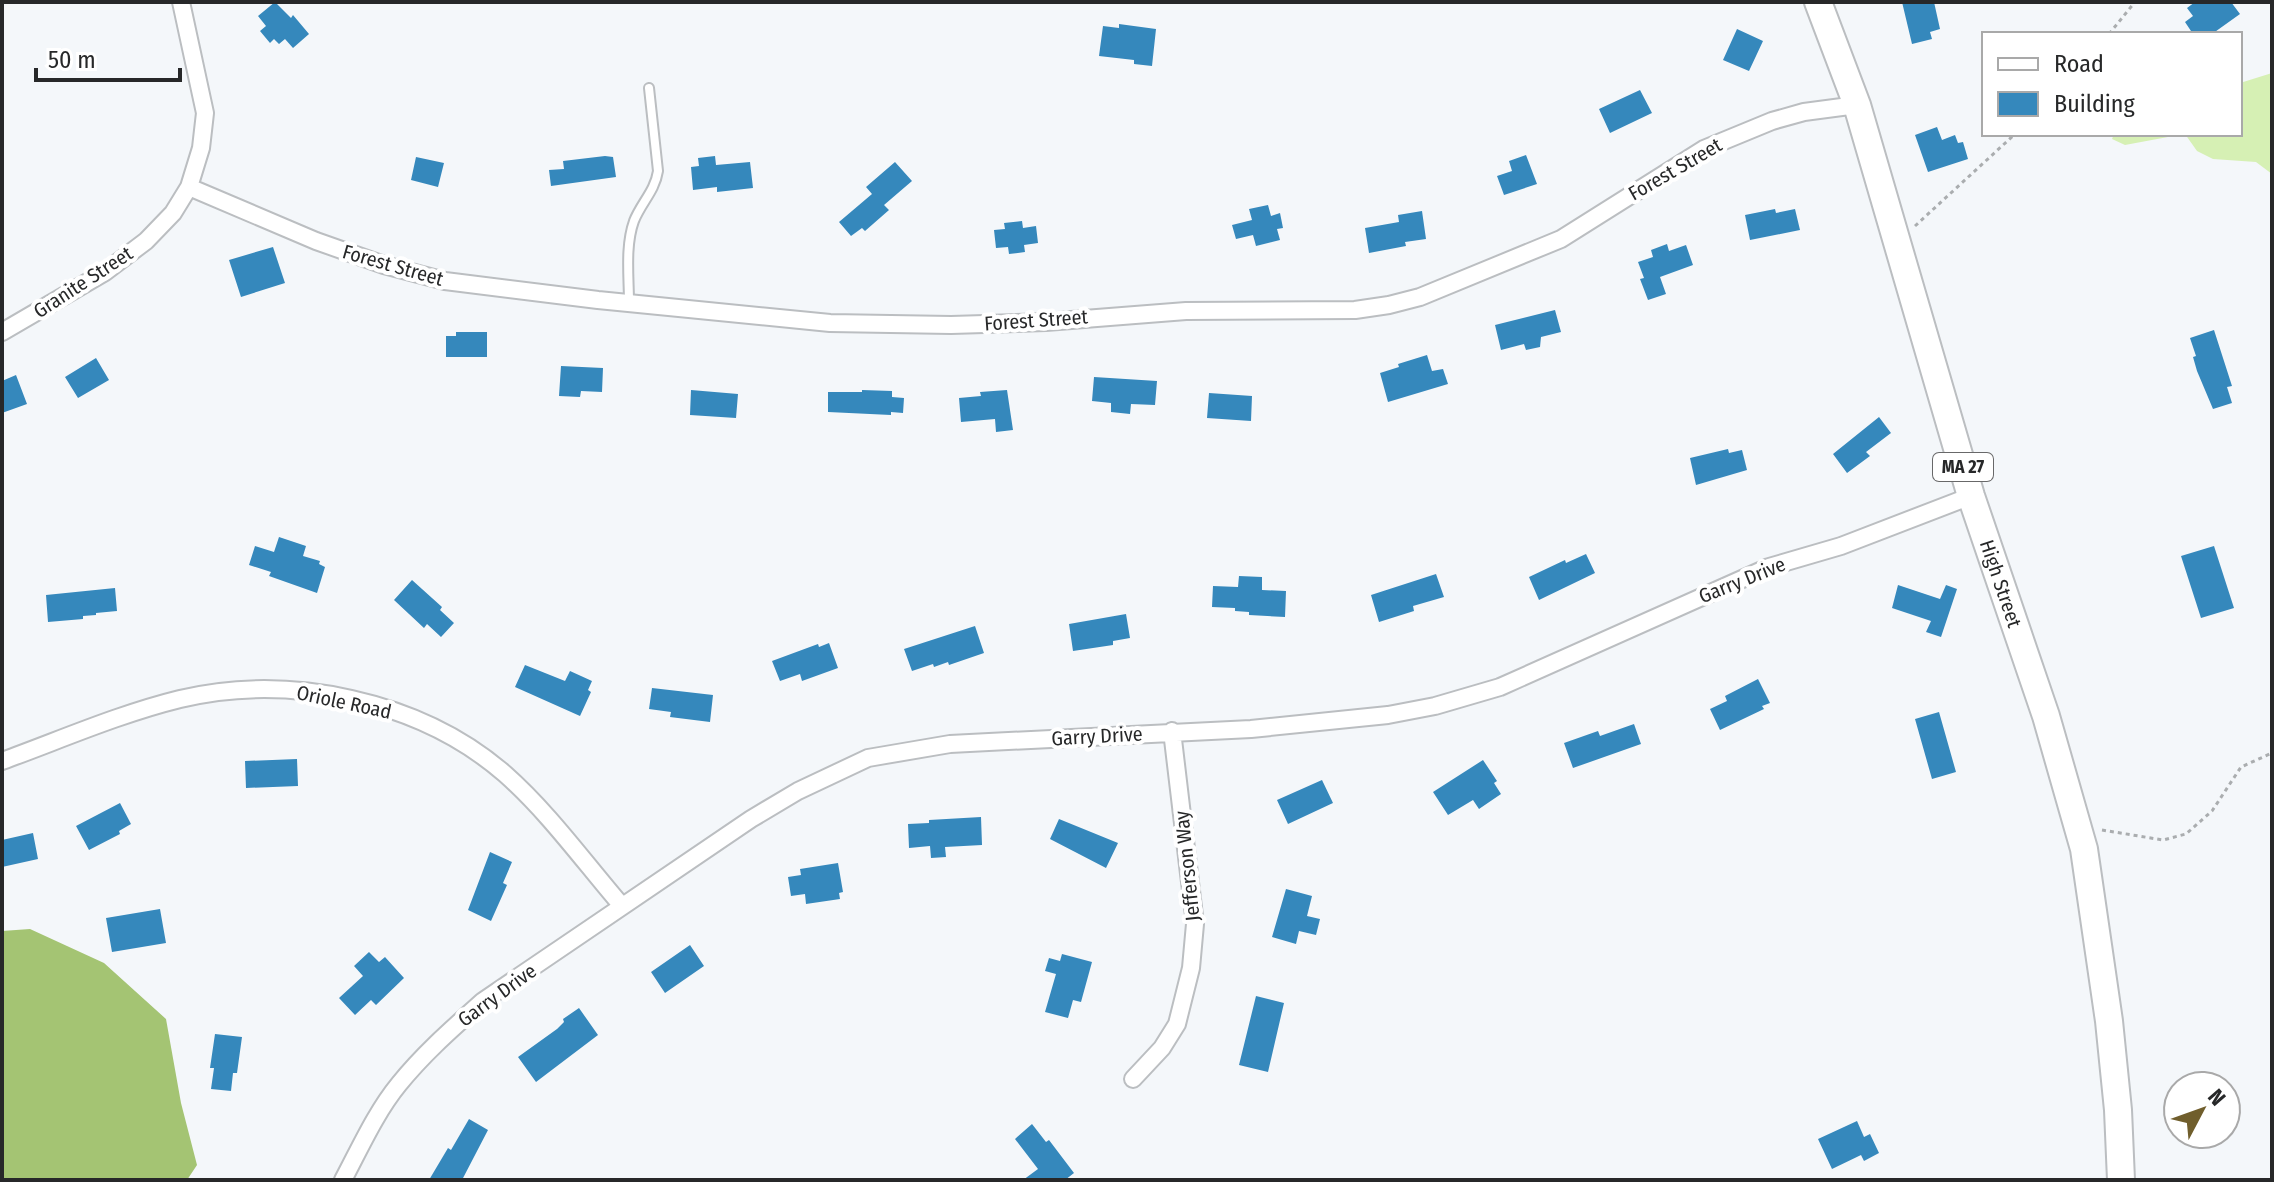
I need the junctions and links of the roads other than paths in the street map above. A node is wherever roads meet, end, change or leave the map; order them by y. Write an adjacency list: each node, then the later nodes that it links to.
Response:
1 (181, 2): 5 (street, Granite Street)
2 (1818, 2): 4 (main road, High Street / MA 27)
3 (649, 88): 6 (lane)
4 (1857, 105): 6 (street, Forest Street); 8 (main road, High Street / MA 27)
5 (189, 187): 6 (street, Forest Street); 7 (street, Granite Street)
6 (629, 304)
7 (2, 332)
8 (1971, 496): 9 (street, Garry Drive); 14 (main road, High Street / MA 27)
9 (1172, 731): 11 (street, Garry Drive); 12 (street, Jefferson Way)
10 (2, 761): 11 (street, Oriole Road)
11 (622, 906): 13 (street, Garry Drive)
12 (1133, 1079)
13 (343, 1180)
14 (2121, 1180)

